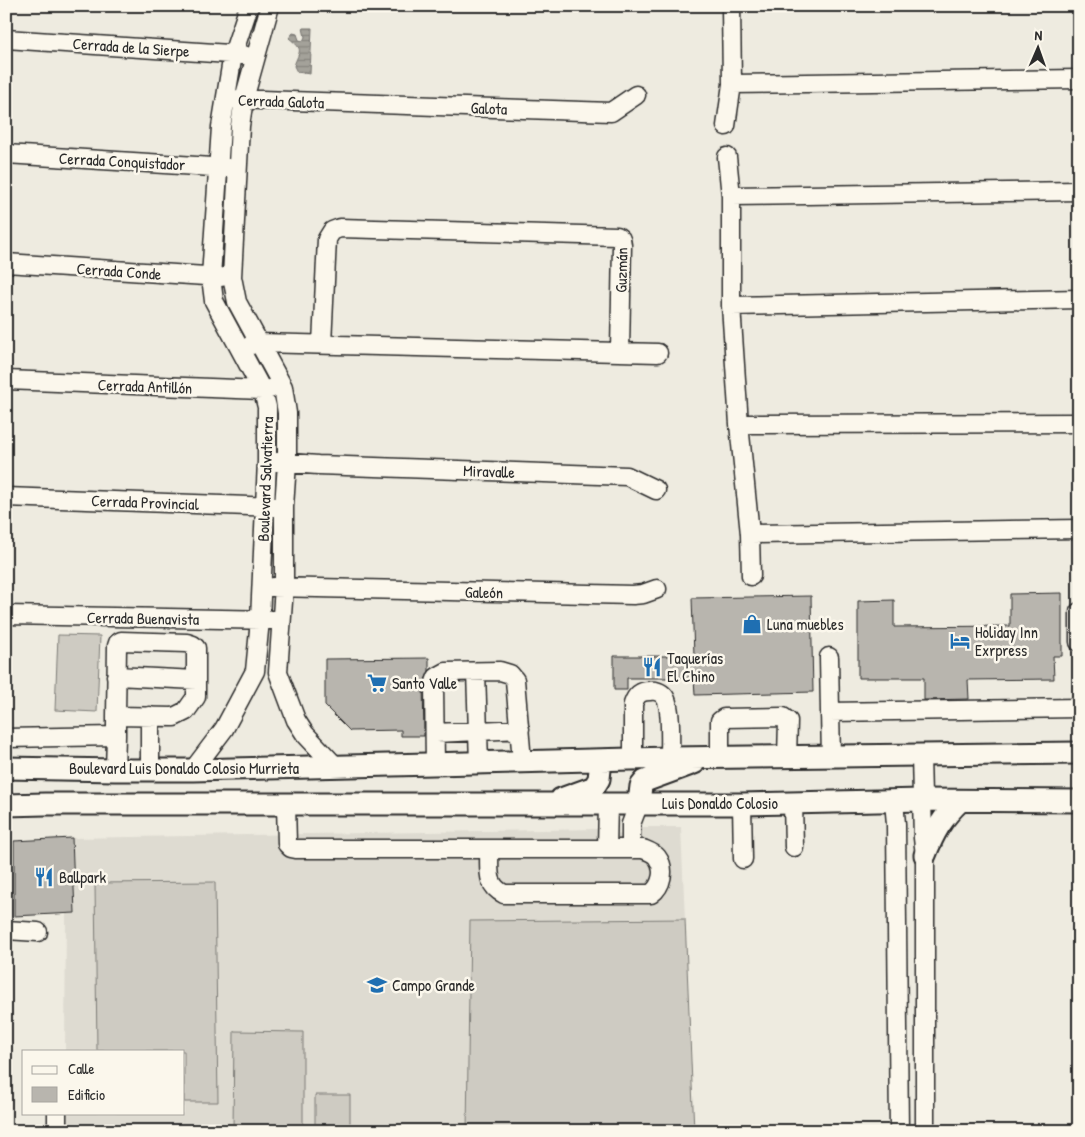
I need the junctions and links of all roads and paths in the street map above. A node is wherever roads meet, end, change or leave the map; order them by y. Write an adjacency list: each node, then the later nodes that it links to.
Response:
1 (249, 6): 5 (street, Boulevard Salvatierra)
2 (270, 6): 6 (street, Boulevard Salvatierra)
3 (731, 6): 8 (street)
4 (6, 39): 5 (street, Cerrada de la Sierpe)
5 (233, 54): 6 (street, Cerrada de la Sierpe); 10 (street, Boulevard Salvatierra)
6 (256, 56): 11 (street, Boulevard Salvatierra)
7 (1079, 79): 8 (street)
8 (732, 84): 13 (street)
9 (636, 95): 12 (street, Galota)
10 (225, 99): 11 (street, Cerrada Galota); 16 (street, Boulevard Salvatierra)
11 (244, 99): 12 (street, Cerrada Galota); 17 (street, Boulevard Salvatierra)
12 (338, 103)
13 (726, 126)
14 (6, 154): 16 (street, Cerrada Conquistador)
15 (727, 157): 19 (street)
16 (218, 166): 17 (street, Cerrada Conquistador); 21 (street, Boulevard Salvatierra)
17 (238, 169): 22 (street, Boulevard Salvatierra)
18 (1079, 191): 19 (street)
19 (731, 196): 24 (street)
20 (6, 263): 21 (street, Cerrada Conde)
21 (211, 277): 22 (street, Cerrada Conde); 27 (street, Boulevard Salvatierra)
22 (232, 277): 25 (street, Boulevard Salvatierra)
23 (1079, 299): 24 (street)
24 (731, 306): 34 (street)
25 (259, 344): 26 (street); 27 (street); 31 (street, Boulevard Salvatierra)
26 (322, 344): 28 (street); 28 (street, Guzmán)
27 (238, 347): 32 (street, Boulevard Salvatierra)
28 (620, 351): 29 (street)
29 (658, 353)
30 (6, 380): 32 (street, Cerrada Antillón)
31 (283, 387): 32 (street, Cerrada Antillón); 36 (street, Boulevard Salvatierra)
32 (262, 390): 35 (street, Boulevard Salvatierra)
33 (1079, 423): 34 (street)
34 (739, 424): 42 (street)
35 (267, 462): 36 (street, Miravalle); 39 (street, Boulevard Salvatierra)
36 (287, 463): 37 (street, Miravalle); 40 (street, Boulevard Salvatierra)
37 (656, 490)
38 (6, 497): 39 (street, Cerrada Provincial)
39 (264, 506): 40 (street, Cerrada Provincial); 44 (street, Boulevard Salvatierra)
40 (284, 508): 45 (street, Boulevard Salvatierra)
41 (1079, 528): 42 (street)
42 (750, 534): 43 (street)
43 (751, 576)
44 (262, 586): 45 (street, Galeón); 49 (street, Boulevard Salvatierra)
45 (284, 587): 46 (street, Galeón); 50 (street, Boulevard Salvatierra)
46 (657, 589)
47 (1079, 612): 51 (street)
48 (6, 615): 49 (street, Cerrada Buenavista)
49 (260, 620): 50 (street, Cerrada Buenavista); 53 (street, Boulevard Salvatierra)
50 (280, 621): 54 (street, Boulevard Salvatierra)
51 (1079, 642)
52 (829, 656): 59 (street)
53 (255, 671): 54 (street); 83 (street, Boulevard Salvatierra)
54 (278, 672): 78 (street, Boulevard Salvatierra)
55 (476, 672): 62 (street); 63 (street); 64 (street)
56 (116, 676): 57 (street); 57 (street); 60 (street)
57 (196, 680): 61 (street)
58 (1079, 708): 59 (street)
59 (830, 712): 70 (street)
60 (116, 716): 61 (street); 65 (street)
61 (150, 716): 82 (street)
62 (520, 729): 63 (street); 75 (street)
63 (478, 732): 64 (street); 76 (street)
64 (436, 733): 77 (street)
65 (116, 736): 66 (street); 81 (street)
66 (6, 738)
67 (1079, 753): 68 (main road)
68 (921, 755): 70 (main road); 84 (street)
69 (787, 756): 70 (main road); 71 (main road); 71 (street)
70 (831, 756)
71 (710, 757): 72 (main road); 89 (main road)
72 (670, 758): 73 (main road); 73 (street)
73 (633, 759): 74 (main road)
74 (601, 760): 75 (main road); 92 (main road)
75 (522, 761): 76 (main road)
76 (479, 762): 77 (main road)
77 (435, 764): 78 (main road, Boulevard Luis Donaldo Colosio Murrieta)
78 (336, 767): 83 (main road, Boulevard Luis Donaldo Colosio Murrieta)
79 (6, 768): 80 (main road, Boulevard Luis Donaldo Colosio Murrieta)
80 (80, 770): 81 (main road, Boulevard Luis Donaldo Colosio Murrieta); 90 (main road)
81 (115, 770): 82 (main road, Boulevard Luis Donaldo Colosio Murrieta)
82 (150, 770): 83 (main road, Boulevard Luis Donaldo Colosio Murrieta)
83 (193, 770)
84 (922, 800): 85 (main road, Luis Donaldo Colosio); 86 (main road, Luis Donaldo Colosio); 100 (street)
85 (894, 801): 88 (main road, Luis Donaldo Colosio); 104 (street)
86 (960, 801): 87 (main road, Luis Donaldo Colosio); 100 (main road)
87 (1079, 801)
88 (793, 802): 94 (main road, Luis Donaldo Colosio); 96 (street)
89 (639, 803): 93 (main road, Luis Donaldo Colosio); 94 (main road, Luis Donaldo Colosio); 98 (street)
90 (45, 804): 91 (main road); 95 (main road)
91 (286, 804): 92 (main road, Luis Donaldo Colosio); 99 (street)
92 (547, 804): 93 (main road, Luis Donaldo Colosio)
93 (608, 804): 97 (street)
94 (742, 804): 101 (street)
95 (6, 805)
96 (794, 847)
97 (607, 849): 98 (street); 99 (street)
98 (631, 849): 99 (street)
99 (489, 850)
100 (925, 855): 105 (street)
101 (743, 859)
102 (6, 930): 103 (street)
103 (38, 932)
104 (898, 1092): 105 (street); 108 (street)
105 (925, 1092): 109 (street)
106 (57, 1114): 107 (street)
107 (57, 1131)
108 (899, 1131)
109 (925, 1131)

